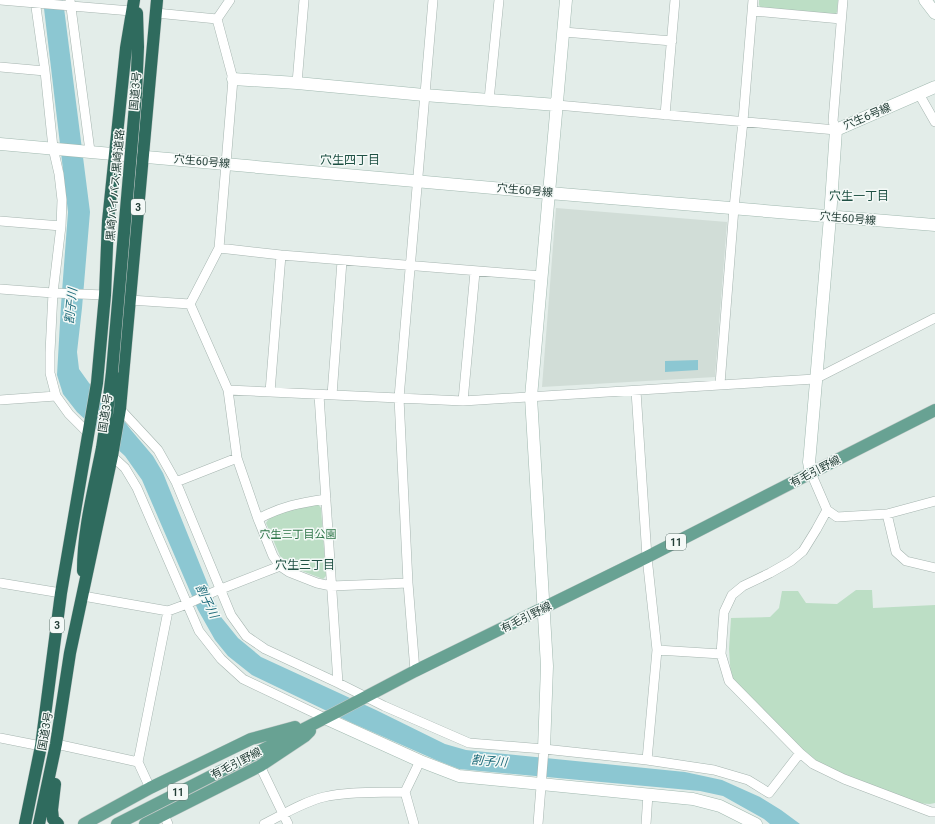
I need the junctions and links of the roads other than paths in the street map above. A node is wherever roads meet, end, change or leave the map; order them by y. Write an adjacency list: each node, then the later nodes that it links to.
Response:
1 (0, 0): 12 (street)
2 (157, 0): 17 (highway, 国道3号 / 3)
3 (230, 0): 19 (street)
4 (304, 0): 26 (street)
5 (433, 0): 29 (street)
6 (499, 0): 30 (street)
7 (566, 0): 21 (street)
8 (675, 0): 22 (street)
9 (753, 0): 16 (street)
10 (843, 0): 20 (street)
11 (925, 0): 18 (street)
12 (37, 2): 14 (street); 24 (street)
13 (133, 3): 15 (street); 39 (highway, 国道3号 / 3); 76 (highway, 黒崎バイパス;黒崎道路 / 3, bridge)
14 (69, 4): 15 (street); 38 (street)
15 (105, 4)
16 (753, 11): 20 (street); 33 (street)
17 (156, 13): 19 (street); 40 (highway, 国道3号 / 3)
18 (935, 13)
19 (217, 19): 25 (street)
20 (841, 19): 35 (street)
21 (564, 32): 22 (street); 31 (street)
22 (672, 42): 32 (street)
23 (0, 67): 24 (street)
24 (45, 71): 37 (street)
25 (233, 79): 26 (street); 41 (street)
26 (297, 83): 29 (street)
27 (935, 87): 28 (street, 穴生6号線)
28 (919, 94): 34 (street); 35 (street, 穴生6号線)
29 (424, 95): 30 (street); 42 (street)
30 (489, 100): 31 (street)
31 (556, 105): 32 (street); 43 (street)
32 (665, 115): 33 (street)
33 (743, 122): 35 (street); 44 (street)
34 (935, 122)
35 (836, 130): 45 (street, 穴生6号線)
36 (0, 144): 37 (street, 穴生60号線)
37 (57, 149): 38 (street, 穴生60号線); 48 (street)
38 (88, 151): 39 (street, 穴生60号線)
39 (115, 154): 40 (street, 穴生60号線); 57 (highway, 国道3号 / 3)
40 (142, 156): 41 (street, 穴生60号線); 58 (highway, 国道3号 / 3)
41 (226, 163): 42 (street, 穴生60号線); 49 (street)
42 (418, 181): 43 (street, 穴生60号線); 52 (street)
43 (549, 193): 44 (street, 穴生60号線); 54 (street)
44 (734, 208): 45 (street, 穴生60号線); 62 (street)
45 (830, 217): 47 (street, 穴生60号線); 61 (street, 穴生6号線)
46 (0, 221): 48 (street)
47 (935, 225)
48 (61, 226): 56 (street)
49 (219, 248): 50 (street); 59 (street)
50 (281, 255): 51 (street); 65 (street)
51 (342, 261): 52 (street); 67 (street)
52 (410, 267): 53 (street); 70 (street)
53 (475, 272): 54 (street); 72 (street)
54 (542, 276): 69 (street)
55 (0, 289): 56 (street)
56 (55, 293): 57 (street); 68 (street)
57 (105, 295): 75 (highway, 国道3号 / 3)
58 (130, 300): 59 (street); 74 (highway, 国道3号 / 3)
59 (190, 304): 63 (street)
60 (935, 318): 61 (street)
61 (815, 379): 62 (street); 78 (street, 穴生6号線)
62 (720, 384): 64 (street)
63 (228, 390): 65 (street); 77 (street)
64 (636, 391): 69 (street); 85 (street)
65 (270, 392): 66 (street)
66 (319, 395): 67 (street); 80 (street)
67 (332, 395): 70 (street)
68 (56, 396): 71 (street); 75 (street)
69 (531, 397): 72 (street); 95 (street)
70 (399, 398): 72 (street); 89 (street)
71 (0, 400)
72 (463, 401)
73 (935, 410): 78 (main road, 有毛引野線 / 11)
74 (120, 411): 76 (highway, 国道3号 / 3); 79 (street)
75 (89, 429): 92 (highway, 国道3号 / 3)
76 (109, 449): 93 (highway, 国道3号 / 3); 94 (street)
77 (237, 458): 79 (street); 84 (street)
78 (811, 473): 82 (street); 85 (main road, 有毛引野線 / 11)
79 (176, 482): 91 (street)
80 (326, 499): 84 (street); 90 (street)
81 (935, 501): 83 (street)
82 (827, 510): 83 (street); 98 (street)
83 (887, 514): 87 (street)
84 (258, 519): 86 (street)
85 (647, 557): 95 (main road, 有毛引野線 / 11); 97 (street)
86 (280, 566): 90 (street); 91 (street)
87 (935, 568)
88 (0, 583): 92 (street)
89 (408, 583): 90 (street); 99 (street)
90 (331, 586): 100 (street)
91 (218, 590): 94 (street); 100 (street)
92 (61, 593): 105 (highway, 国道3号 / 3)
93 (83, 596): 96 (street); 104 (highway, 国道3号 / 3)
94 (190, 603): 96 (street); 102 (street)
95 (544, 608): 99 (main road, 有毛引野線 / 11); 106 (street)
96 (168, 611): 110 (street)
97 (657, 650): 98 (street); 108 (street)
98 (721, 654): 107 (street)
99 (415, 672): 101 (main road, 有毛引野線 / 11)
100 (338, 683): 101 (street)
101 (364, 698): 102 (main road, 有毛引野線 / 11); 106 (street)
102 (330, 716): 109 (street); 111 (main road); 113 (main road); 123 (main road, 有毛引野線 / 11)
103 (0, 738): 105 (street)
104 (56, 744): 110 (street); 120 (highway, 国道3号 / 3); 121 (highway)
105 (41, 746): 119 (highway, 国道3号 / 3)
106 (544, 751): 108 (street); 112 (street)
107 (800, 753): 108 (street); 116 (street)
108 (647, 760)
109 (420, 761): 112 (street); 114 (street)
110 (138, 762): 113 (street)
111 (260, 766): 117 (street); 118 (main road)
112 (542, 781): 115 (street); 128 (street)
113 (150, 788): 122 (main road)
114 (405, 792): 117 (street); 127 (street)
115 (648, 794): 129 (street); 130 (street)
116 (935, 812)
117 (283, 814): 125 (street); 126 (street)
118 (166, 819): 124 (main road)
119 (25, 824)
120 (39, 824)
121 (58, 824)
122 (84, 824)
123 (117, 824)
124 (146, 824)
125 (264, 824)
126 (288, 824)
127 (414, 824)
128 (538, 824)
129 (646, 824)
130 (756, 824)

